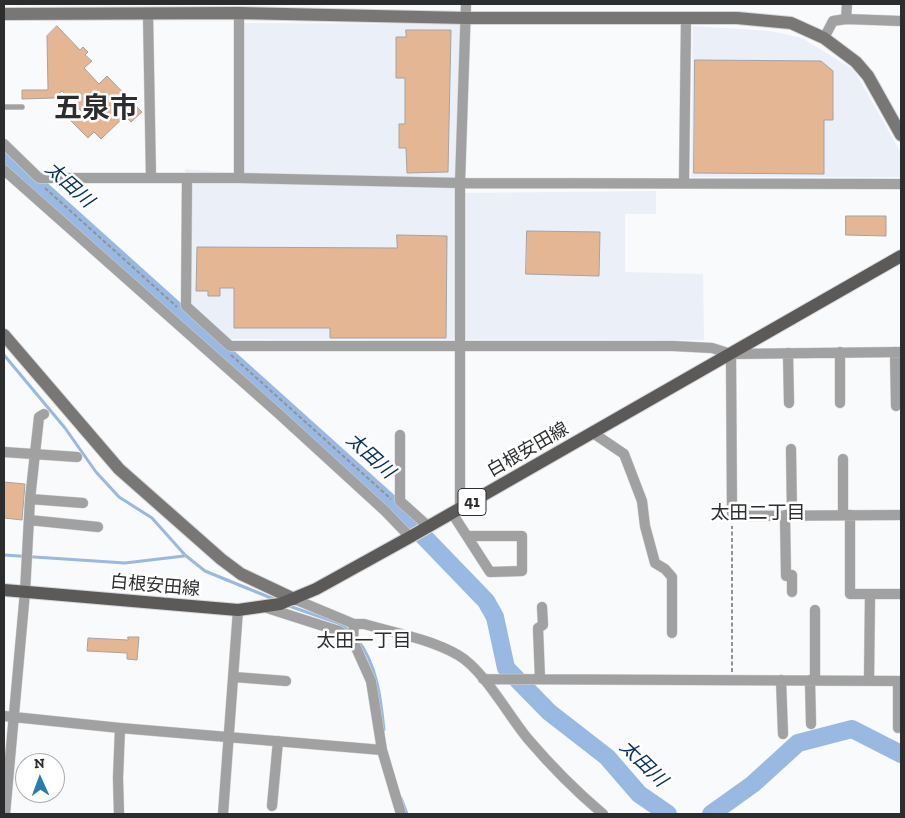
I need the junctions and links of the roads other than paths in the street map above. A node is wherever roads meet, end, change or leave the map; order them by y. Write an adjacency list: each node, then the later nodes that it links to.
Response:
1 (466, 4): 6 (street)
2 (847, 4): 8 (street)
3 (239, 13): 5 (street); 6 (street); 18 (street)
4 (4, 14): 5 (street)
5 (148, 14): 16 (street)
6 (466, 18): 7 (street); 19 (street)
7 (686, 19): 10 (street); 20 (street)
8 (846, 19): 9 (street); 10 (street)
9 (901, 21)
10 (824, 38): 13 (street)
11 (4, 107): 12 (lane)
12 (22, 107)
13 (901, 135)
14 (4, 144): 16 (street)
15 (4, 170): 50 (street)
16 (151, 178): 17 (street)
17 (188, 178): 18 (street); 24 (street)
18 (239, 178): 19 (street)
19 (460, 183): 20 (street); 24 (street)
20 (684, 183): 21 (street)
21 (901, 184)
22 (901, 256): 28 (main road, 白根安田線 / 41)
23 (4, 335): 56 (street)
24 (458, 345): 28 (street); 42 (street)
25 (840, 352): 26 (street); 27 (street); 30 (street)
26 (898, 352): 31 (street)
27 (788, 353): 28 (street); 29 (street)
28 (731, 354): 33 (main road, 白根安田線 / 41); 43 (street)
29 (789, 403)
30 (840, 403)
31 (896, 406)
32 (44, 414): 37 (street)
33 (593, 433): 42 (main road, 白根安田線 / 41); 62 (street)
34 (400, 435): 48 (street)
35 (792, 449): 43 (street)
36 (4, 452): 37 (street)
37 (36, 455): 38 (street); 40 (street)
38 (77, 457)
39 (843, 459): 44 (street)
40 (30, 499): 41 (street); 46 (street)
41 (83, 503)
42 (456, 511): 48 (main road, 白根安田線 / 41); 49 (street)
43 (789, 515): 44 (street); 53 (street)
44 (846, 515): 45 (street); 55 (street)
45 (901, 515)
46 (28, 520): 47 (street); 52 (street)
47 (98, 527)
48 (428, 527): 50 (main road, 白根安田線 / 41)
49 (467, 536): 49 (street)
50 (410, 537): 56 (main road, 白根安田線 / 41)
51 (4, 590): 52 (main road, 白根安田線 / 41)
52 (25, 592): 59 (main road, 白根安田線 / 41); 73 (street)
53 (792, 592)
54 (901, 594): 55 (street)
55 (870, 595): 69 (street)
56 (294, 599): 58 (main road, 白根安田線 / 41); 61 (street)
57 (542, 606): 66 (street)
58 (268, 608): 59 (main road, 白根安田線 / 41); 63 (street)
59 (238, 610): 64 (street)
60 (815, 610): 68 (street)
61 (354, 624): 63 (street); 65 (street)
62 (672, 633)
63 (353, 641): 80 (street)
64 (234, 677): 71 (street); 78 (street)
65 (483, 679): 66 (street); 86 (street)
66 (540, 679): 67 (street)
67 (781, 680): 68 (street); 77 (street)
68 (812, 680): 69 (street); 74 (street)
69 (869, 680): 70 (street)
70 (899, 680): 76 (street)
71 (286, 682)
72 (4, 716): 73 (street)
73 (15, 717): 75 (street); 82 (street)
74 (811, 724)
75 (120, 728): 78 (street); 83 (street)
76 (898, 728)
77 (783, 734)
78 (231, 736): 79 (street); 84 (street)
79 (278, 741): 80 (street); 81 (street)
80 (382, 750): 85 (street)
81 (272, 806)
82 (5, 814)
83 (119, 814)
84 (224, 814)
85 (401, 814)
86 (603, 814)

